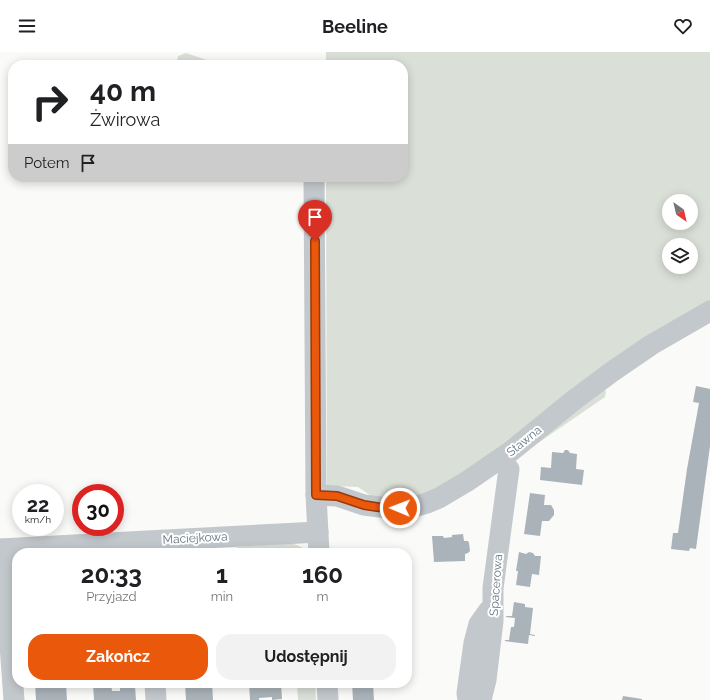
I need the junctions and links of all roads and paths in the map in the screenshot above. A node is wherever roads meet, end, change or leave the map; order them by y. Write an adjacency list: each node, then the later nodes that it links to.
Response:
1 (314, 182): 4 (street)
2 (710, 311): 4 (street, Stawna)
3 (509, 469): 10 (street, Spacerowa)
4 (316, 495): 5 (street)
5 (318, 532): 6 (street, Maciejkowa); 7 (street)
6 (64, 548)
7 (319, 548)
8 (12, 553): 9 (street, Maciejkowa)
9 (2, 554): 11 (street)
10 (493, 604): 18 (street); 19 (street, Spacerowa)
11 (12, 676)
12 (13, 688): 15 (street)
13 (155, 688): 16 (street)
14 (327, 688): 17 (street)
15 (14, 700)
16 (156, 700)
17 (328, 700)
18 (468, 700)
19 (481, 700)

